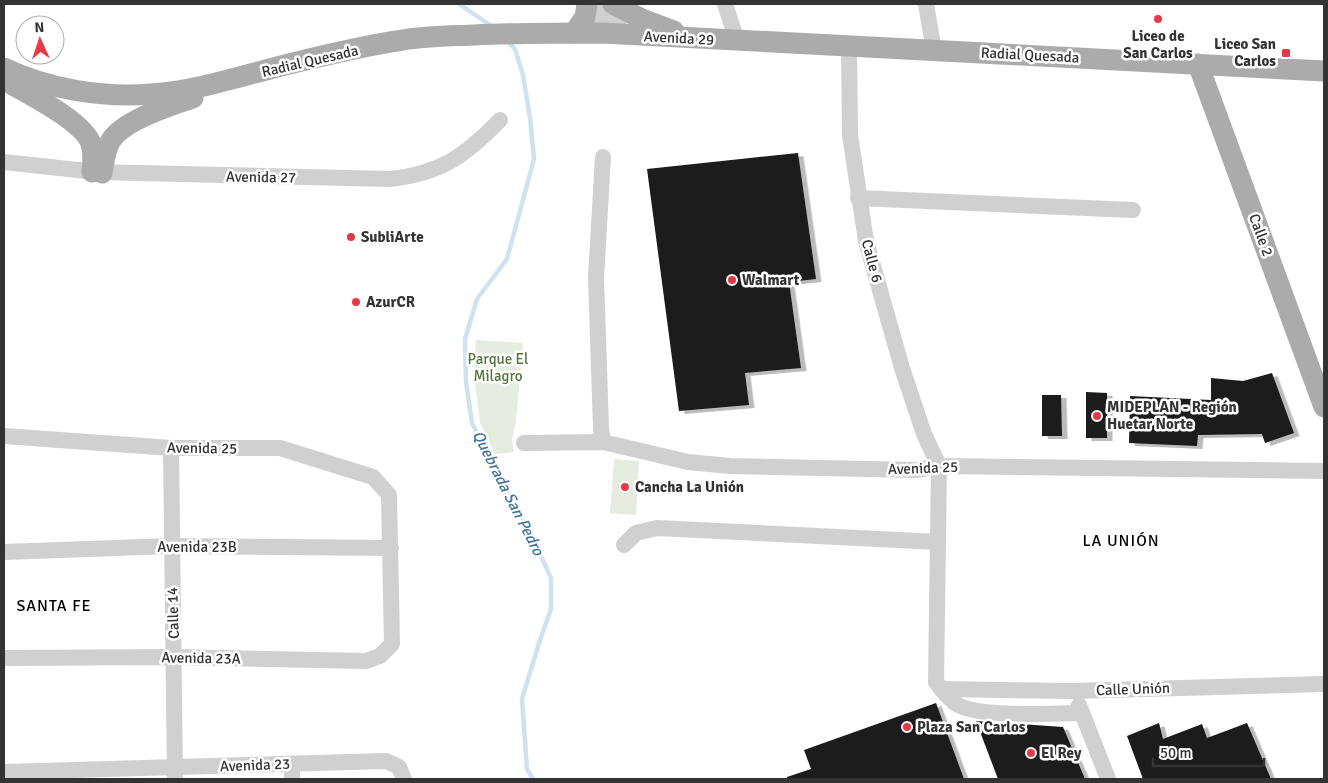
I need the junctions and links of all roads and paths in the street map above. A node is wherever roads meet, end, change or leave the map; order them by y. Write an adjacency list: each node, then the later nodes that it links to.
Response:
1 (586, 4): 6 (main road)
2 (595, 4): 7 (street)
3 (725, 4): 9 (street)
4 (926, 4): 11 (street)
5 (619, 6): 7 (street); 8 (main road)
6 (574, 33): 7 (main road, Radial Quesada); 15 (main road, Radial Quesada)
7 (612, 34): 8 (main road, Avenida 29)
8 (705, 40): 9 (main road, Avenida 29)
9 (737, 41): 10 (main road, Radial Quesada)
10 (849, 46): 11 (main road, Radial Quesada); 21 (street, Calle 6)
11 (934, 51): 12 (main road, Radial Quesada)
12 (1198, 64): 14 (main road, Radial Quesada); 23 (main road, Calle 2)
13 (4, 68): 15 (main road, Radial Quesada)
14 (1324, 71)
15 (244, 77): 20 (main road)
16 (4, 80): 20 (main road)
17 (500, 120): 20 (street, Avenida 27)
18 (603, 157): 25 (street)
19 (4, 162): 20 (street, Avenida 27)
20 (97, 172)
21 (858, 198): 22 (street); 28 (street, Calle 6)
22 (1133, 210)
23 (1324, 407)
24 (4, 436): 27 (street, Avenida 25)
25 (604, 442): 26 (street, Avenida 25); 28 (street, Avenida 25)
26 (524, 443)
27 (171, 448): 32 (street, Calle 14); 33 (street, Avenida 25)
28 (939, 466): 29 (street, Avenida 25); 30 (street)
29 (1324, 471)
30 (938, 542): 31 (street); 38 (street)
31 (624, 545)
32 (171, 546): 33 (street, Avenida 23B); 34 (street, Avenida 23B); 35 (street, Calle 14)
33 (391, 548): 35 (street, Avenida 23A)
34 (4, 552)
35 (174, 657): 36 (street, Avenida 23A); 43 (street, Calle 14)
36 (4, 658)
37 (1324, 684): 39 (street, Calle Unión)
38 (941, 689): 39 (street, Calle Unión); 40 (street, Calle Unión)
39 (1073, 691): 40 (street)
40 (1082, 713): 46 (street)
41 (292, 771): 43 (street, Avenida 23); 45 (street, Avenida 23)
42 (4, 772): 44 (street, Avenida 23)
43 (175, 773): 44 (street, Avenida 23)
44 (57, 775)
45 (404, 779)
46 (1108, 779)

